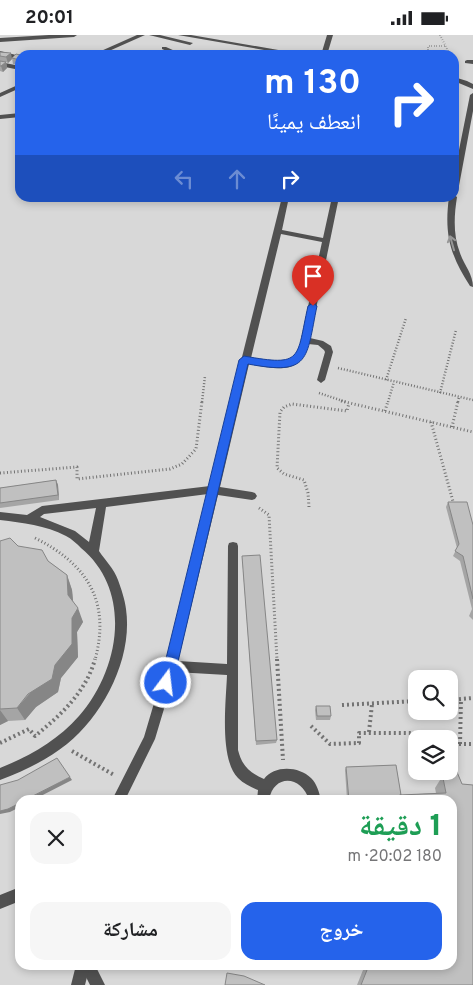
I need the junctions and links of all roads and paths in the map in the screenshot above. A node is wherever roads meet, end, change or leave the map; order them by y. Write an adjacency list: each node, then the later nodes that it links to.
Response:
1 (74, 35): 7 (street)
2 (142, 35): 10 (street)
3 (152, 35): 12 (street)
4 (181, 35): 13 (street)
5 (330, 35): 14 (street)
6 (440, 35): 8 (path)
7 (0, 40)
8 (445, 46): 15 (path); 16 (path)
9 (164, 48): 11 (street)
10 (107, 50)
11 (169, 50)
12 (231, 50)
13 (266, 50)
14 (326, 50)
15 (428, 50)
16 (447, 50)
17 (0, 53): 18 (street)
18 (15, 57)
19 (0, 64): 20 (street)
20 (15, 67)
21 (459, 80): 22 (street)
22 (473, 87)
23 (15, 88): 24 (street)
24 (0, 95)
25 (473, 95): 28 (street)
26 (15, 116): 27 (street)
27 (0, 117)
28 (459, 166)
29 (285, 202): 32 (street)
30 (335, 202): 33 (street)
31 (452, 202): 34 (street, one-way to 31)
32 (277, 231): 33 (street); 38 (street)
33 (327, 241): 37 (street)
34 (473, 284)
35 (406, 318): 42 (path)
36 (456, 330): 44 (path)
37 (305, 340): 38 (street); 39 (street)
38 (244, 360): 53 (street)
39 (325, 365): 41 (street); 42 (path)
40 (204, 376): 52 (path)
41 (321, 380): 47 (path)
42 (386, 380): 43 (path)
43 (394, 382): 44 (path); 48 (path)
44 (440, 393): 45 (path)
45 (459, 397): 46 (path); 50 (path)
46 (473, 400)
47 (349, 403): 48 (path); 56 (path)
48 (385, 411): 49 (path)
49 (430, 422): 50 (path); 57 (path)
50 (452, 427): 51 (path)
51 (473, 432)
52 (0, 473)
53 (212, 490): 54 (street); 55 (street); 63 (street)
54 (252, 496): 78 (path)
55 (101, 504): 59 (street); 62 (street)
56 (309, 507)
57 (455, 507)
58 (0, 516): 59 (street)
59 (30, 518): 62 (street)
60 (34, 537): 74 (path)
61 (233, 546): 64 (street)
62 (94, 551): 75 (street)
63 (171, 666): 64 (street); 80 (street)
64 (232, 670): 81 (street)
65 (458, 699): 66 (path)
66 (461, 699): 67 (path); 76 (path)
67 (473, 699)
68 (408, 702): 69 (path)
69 (372, 704): 70 (path); 72 (path)
70 (342, 705)
71 (311, 726): 72 (path)
72 (369, 732): 73 (path)
73 (408, 733)
74 (0, 743)
75 (58, 743): 79 (street); 80 (path)
76 (460, 744): 77 (path)
77 (473, 744)
78 (284, 773): 81 (street); 84 (street)
79 (0, 774)
80 (128, 783): 82 (street)
81 (266, 787): 83 (street)
82 (121, 795)
83 (264, 795)
84 (314, 795)
85 (15, 896): 86 (street)
86 (1, 901)
87 (82, 970): 89 (street)
88 (90, 970): 90 (street)
89 (78, 985)
90 (98, 985)

